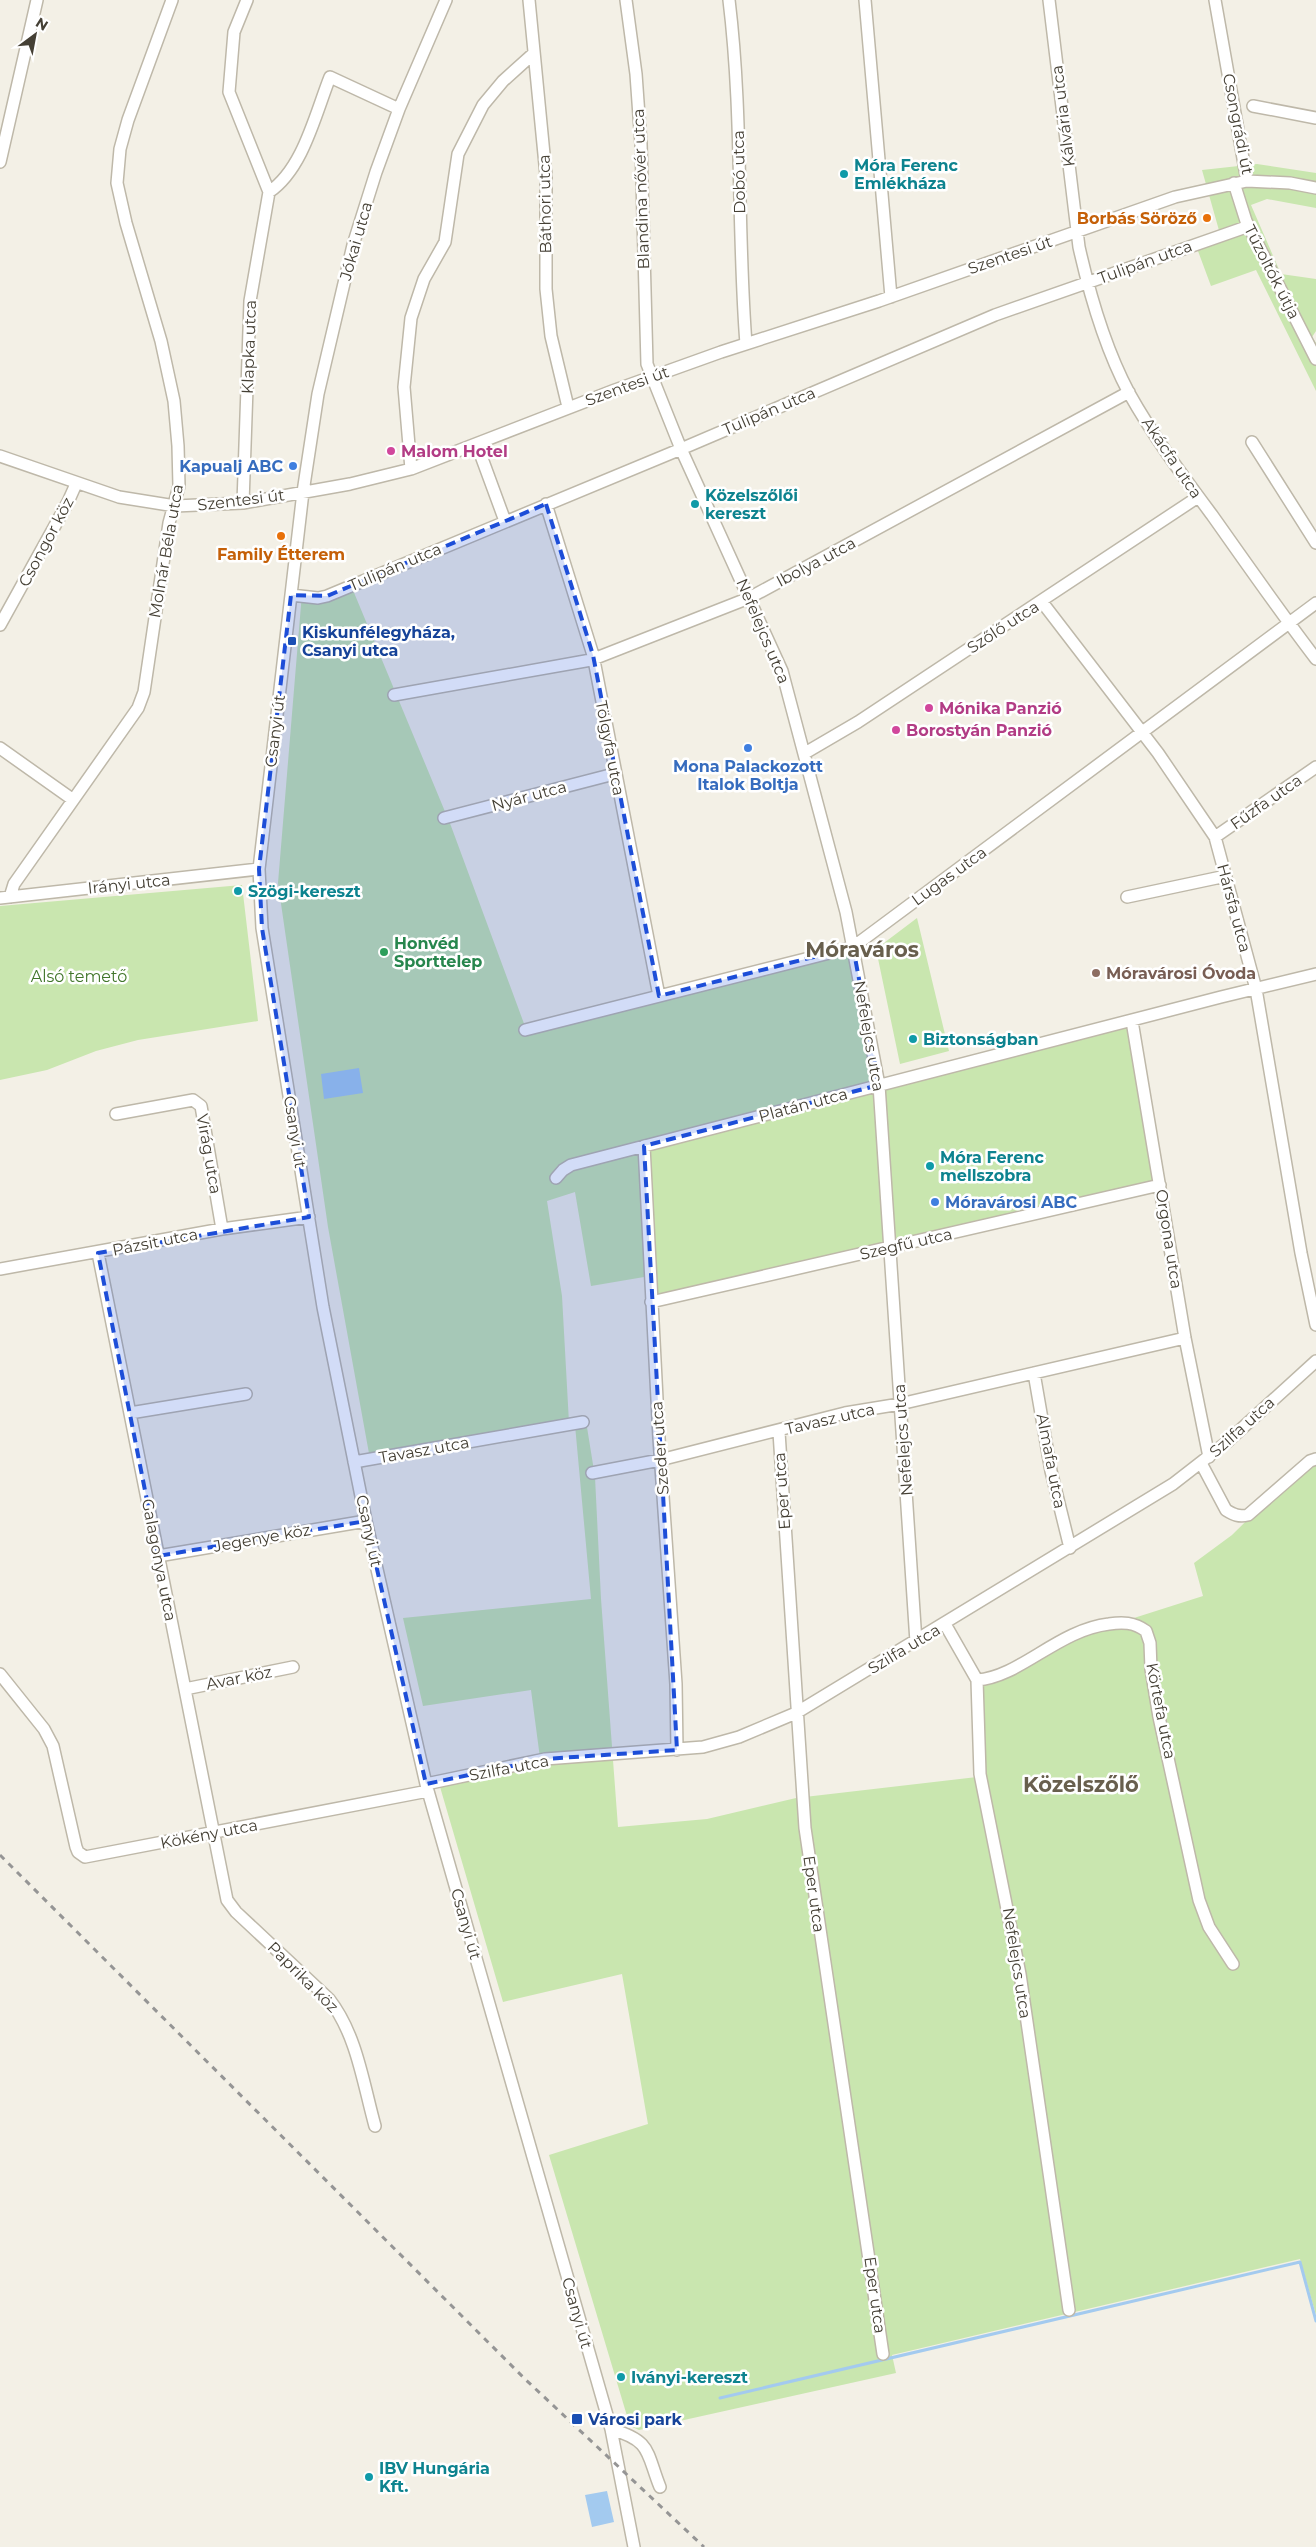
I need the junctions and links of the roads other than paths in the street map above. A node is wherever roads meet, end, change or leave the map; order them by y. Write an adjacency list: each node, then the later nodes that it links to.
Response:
1 (37, 0): 15 (street)
2 (172, 0): 39 (street, Molnár Béla utca)
3 (247, 0): 19 (street)
4 (446, 0): 13 (street, Jókai utca)
5 (530, 0): 11 (street, Báthori utca)
6 (626, 0): 26 (street, Blandina nővér utca)
7 (729, 0): 24 (street, Dobó utca)
8 (864, 0): 23 (street)
9 (1049, 0): 21 (street, Kálvária utca)
10 (1215, 0): 16 (street, Csongrádi út)
11 (533, 54): 28 (street, Báthori utca); 33 (street)
12 (1253, 106): 14 (street, Csongrádi út)
13 (399, 110): 19 (street); 35 (street, Jókai utca)
14 (1316, 118)
15 (0, 162)
16 (1247, 181): 17 (street, Szentesi út); 18 (street, Csongrádi út)
17 (1234, 183): 20 (street, Tűzoltók útja); 21 (street, Szentesi út)
18 (1316, 188)
19 (269, 192): 37 (street, Klapka utca)
20 (1249, 226): 22 (street, Tulipán utca); 25 (street, Tűzoltók útja)
21 (1077, 232): 22 (street, Akácfa utca); 23 (street, Szentesi út)
22 (1087, 283): 27 (street, Akácfa utca); 31 (street, Tulipán utca)
23 (891, 297): 24 (street, Szentesi út)
24 (746, 344): 26 (street, Szentesi út)
25 (1316, 359)
26 (650, 377): 28 (street, Szentesi út); 31 (street, Nefelejcs utca)
27 (1129, 392): 36 (street, Akácfa utca); 43 (street, Ibolya utca)
28 (568, 407): 30 (street, Szentesi út)
29 (1252, 442): 41 (street)
30 (474, 445): 33 (street, Szentesi út); 40 (street)
31 (681, 449): 38 (street, Tulipán utca); 43 (street, Nefelejcs utca)
32 (0, 456): 34 (street, Szentesi út)
33 (411, 469): 35 (street, Szentesi út)
34 (76, 484): 39 (street, Szentesi út); 47 (street, Csongor köz)
35 (303, 492): 37 (street, Szentesi út); 42 (street, Csanyi út)
36 (1198, 497): 44 (street, Szőlő utca); 46 (street, Akácfa utca)
37 (242, 503): 39 (street, Szentesi út)
38 (546, 504): 40 (street, Tulipán utca); 48 (street, Tölgyfa utca)
39 (175, 506): 56 (street, Molnár Béla utca)
40 (505, 521): 42 (street, Tulipán utca)
41 (1316, 542)
42 (291, 595): 59 (street, Csanyi út)
43 (750, 598): 48 (street, Ibolya utca); 53 (street, Nefelejcs utca)
44 (1042, 602): 51 (street, Hársfa utca); 53 (street, Szőlő utca)
45 (1316, 603): 46 (street, Lugas utca)
46 (1288, 622): 49 (street, Akácfa utca); 51 (street, Lugas utca)
47 (0, 625)
48 (593, 659): 50 (street, Ibolya utca); 55 (street, Tölgyfa utca)
49 (1316, 659)
50 (394, 695)
51 (1141, 734): 58 (street, Hársfa utca); 63 (street, Lugas utca)
52 (0, 748): 56 (street)
53 (805, 753): 63 (street, Nefelejcs utca)
54 (1316, 767): 58 (street, Fűzfa utca)
55 (614, 774): 57 (street, Nyár utca); 66 (street, Tölgyfa utca)
56 (72, 799): 62 (street, Molnár Béla utca)
57 (444, 818)
58 (1215, 837): 60 (street, Hársfa utca)
59 (259, 869): 62 (street, Irányi utca); 74 (street, Csanyi út)
60 (1226, 876): 61 (street); 65 (street, Hársfa utca)
61 (1127, 897)
62 (5, 898)
63 (853, 947): 66 (street, Lugas utca); 69 (street, Nefelejcs utca)
64 (1316, 974): 65 (street, Platán utca)
65 (1256, 989): 67 (street, Platán utca); 80 (street, Hársfa utca)
66 (659, 996): 68 (street, Lugas utca)
67 (1132, 1021): 69 (street, Platán utca); 73 (street, Orgona utca)
68 (525, 1030)
69 (879, 1085): 71 (street, Platán utca); 76 (street, Nefelejcs utca)
70 (116, 1114): 75 (street, Virág utca)
71 (644, 1146): 72 (street, Platán utca); 79 (street, Szeder utca)
72 (556, 1178)
73 (1160, 1185): 76 (street, Szegfű utca); 81 (street, Orgona utca)
74 (309, 1217): 75 (street, Pázsit utca); 92 (street, Csanyi út)
75 (222, 1229): 77 (street, Pázsit utca)
76 (891, 1248): 79 (street, Szegfű utca); 85 (street, Nefelejcs utca)
77 (98, 1253): 78 (street, Pázsit utca); 86 (street, Galagonya utca)
78 (0, 1269)
79 (651, 1302): 90 (street, Szeder utca)
80 (1316, 1325)
81 (1185, 1338): 83 (street, Tavasz utca); 91 (street, Orgona utca)
82 (1316, 1361): 91 (street, Szilfa utca)
83 (1034, 1373): 85 (street, Tavasz utca); 95 (street, Almafa utca)
84 (246, 1394): 86 (street)
85 (900, 1404): 88 (street, Tavasz utca); 98 (street, Nefelejcs utca)
86 (130, 1413): 96 (street, Galagonya utca)
87 (583, 1422): 92 (street, Tavasz utca)
88 (779, 1432): 90 (street, Tavasz utca); 103 (street, Eper utca)
89 (1316, 1459): 91 (street, Orgona utca)
90 (660, 1460): 93 (street, Tavasz utca); 104 (street, Szeder utca)
91 (1205, 1460): 95 (street, Szilfa utca)
92 (354, 1462): 94 (street, Csanyi út)
93 (592, 1473)
94 (366, 1520): 96 (street, Jegenye köz); 105 (street, Csanyi út)
95 (1070, 1548): 97 (street, Szilfa utca)
96 (158, 1556): 102 (street, Galagonya utca)
97 (945, 1624): 98 (street, Szilfa utca); 101 (street, Nefelejcs utca)
98 (916, 1642): 103 (street, Szilfa utca)
99 (293, 1667): 102 (street, Avar köz)
100 (0, 1674): 106 (street, Kökény utca)
101 (977, 1680): 108 (street, Körtefa utca); 110 (street, Nefelejcs utca)
102 (185, 1689): 106 (street, Galagonya utca)
103 (796, 1713): 104 (street, Szilfa utca); 111 (street, Eper utca)
104 (677, 1750): 105 (street, Szilfa utca)
105 (427, 1788): 106 (street, Kökény utca); 112 (street, Csanyi út)
106 (214, 1833): 107 (street, Galagonya utca)
107 (220, 1868): 109 (street, Paprika köz)
108 (1233, 1964)
109 (375, 2126)
110 (1069, 2310)
111 (883, 2354)
112 (611, 2429): 113 (street); 114 (street, Csanyi út)
113 (660, 2487)
114 (634, 2547)

